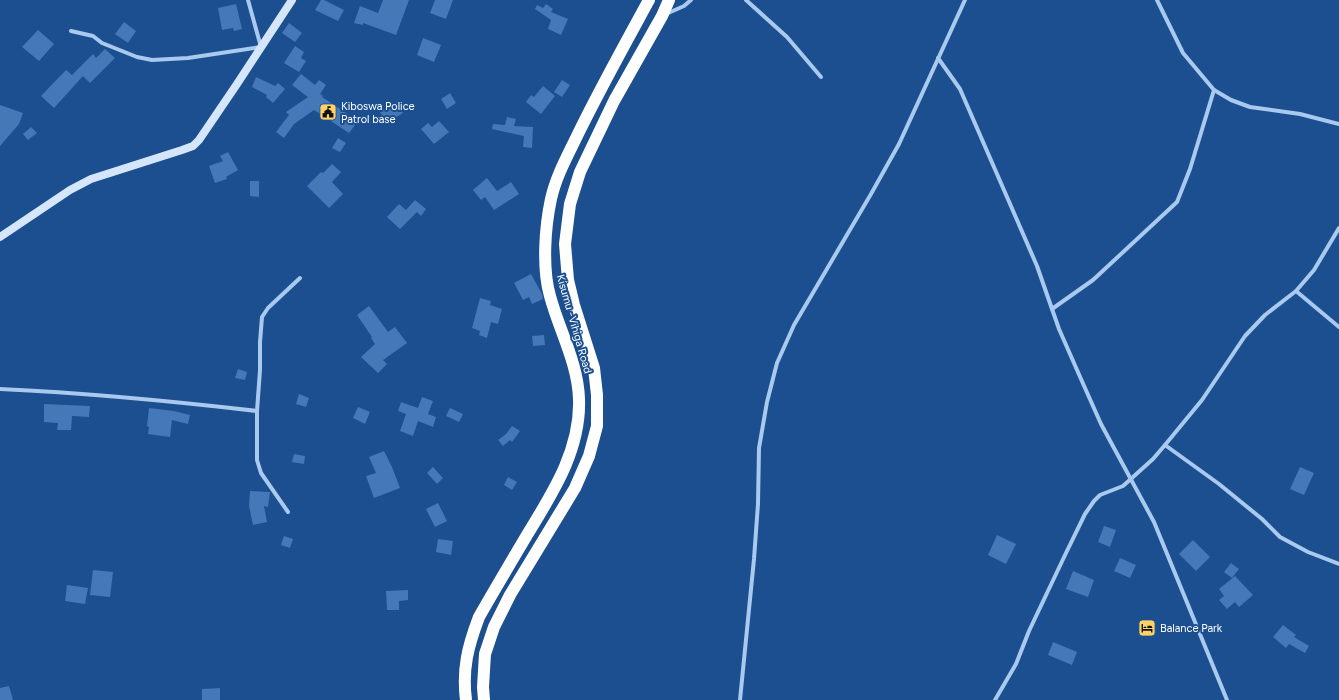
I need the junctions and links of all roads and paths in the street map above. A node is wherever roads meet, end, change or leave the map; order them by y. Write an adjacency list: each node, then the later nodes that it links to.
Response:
1 (248, 0): 11 (street)
2 (292, 0): 11 (street)
3 (649, 0): 28 (highway, Kisumu -Vihiga Road)
4 (669, 0): 9 (highway, Kisumu -Vihiga Road)
5 (691, 0): 9 (street)
6 (746, 0): 13 (street)
7 (965, 0): 12 (street)
8 (1157, 0): 14 (street)
9 (662, 16): 29 (highway, Kisumu -Vihiga Road)
10 (71, 32): 11 (street)
11 (261, 47): 17 (street)
12 (938, 58): 20 (street); 30 (street)
13 (821, 77)
14 (1214, 90): 15 (street); 20 (street)
15 (1339, 124)
16 (1339, 228): 19 (street)
17 (0, 237)
18 (300, 278): 23 (street)
19 (1296, 291): 21 (street); 24 (street)
20 (1052, 309): 25 (street)
21 (1339, 327)
22 (0, 389): 23 (street)
23 (257, 411): 26 (street)
24 (1165, 445): 25 (street); 27 (street)
25 (1131, 479): 31 (street); 32 (street)
26 (288, 512)
27 (1339, 564)
28 (466, 700)
29 (484, 700)
30 (740, 700)
31 (995, 700)
32 (1227, 700)

